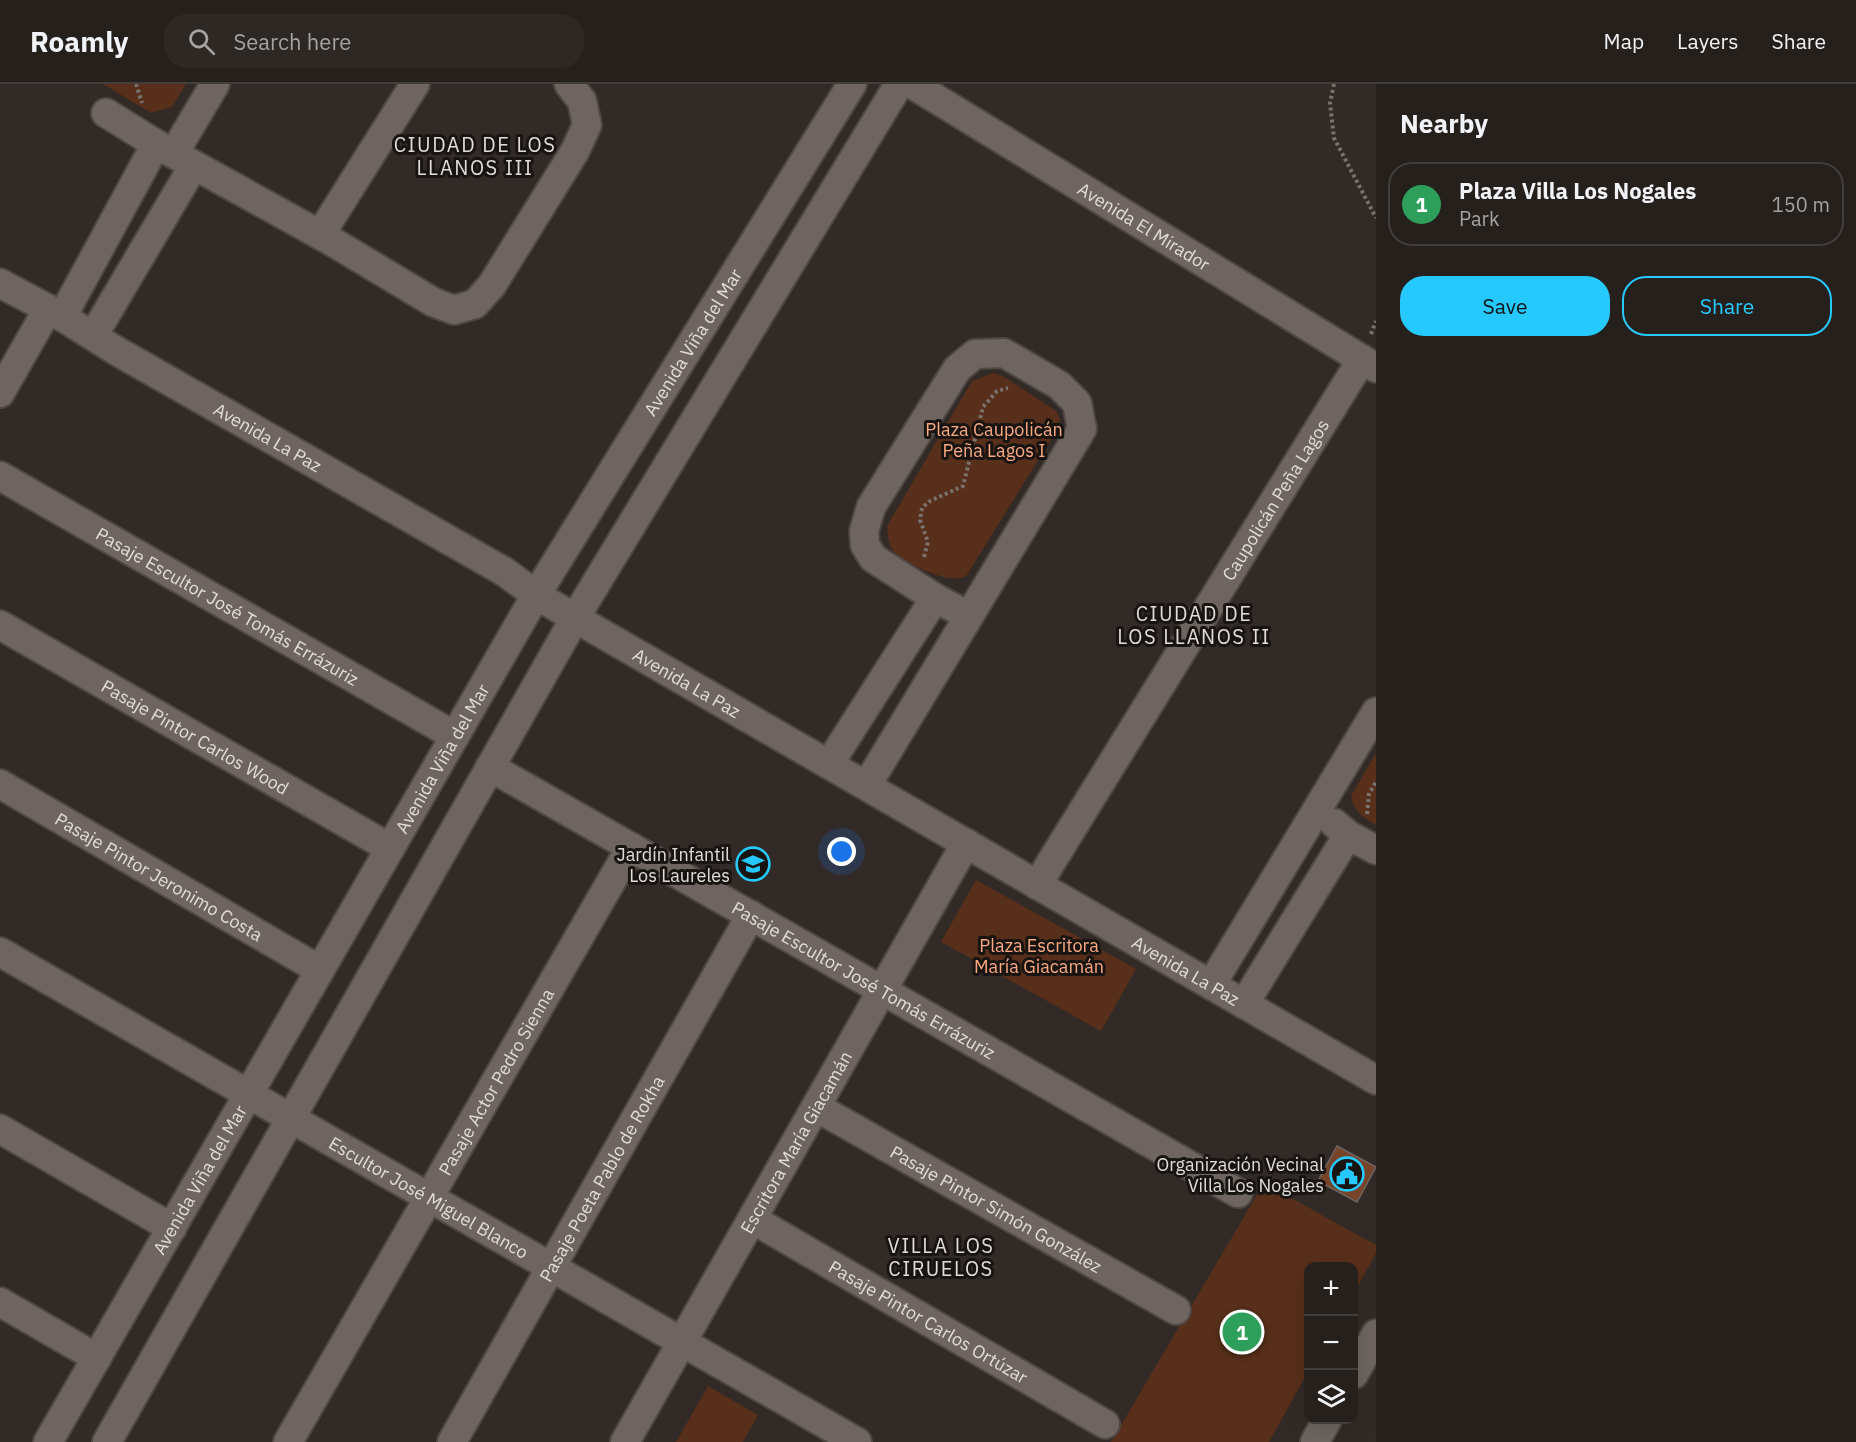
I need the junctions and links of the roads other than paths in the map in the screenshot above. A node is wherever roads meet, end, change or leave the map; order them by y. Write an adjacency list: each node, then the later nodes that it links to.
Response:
1 (214, 84): 8 (street)
2 (416, 84): 9 (street)
3 (569, 84): 9 (street)
4 (852, 84): 17 (street, Avenida Viña del Mar)
5 (898, 84): 19 (street)
6 (912, 84): 13 (street, Avenida El Mirador)
7 (106, 113): 8 (street)
8 (175, 154): 9 (street); 11 (street); 12 (street)
9 (320, 235)
10 (0, 283): 11 (street, Avenida La Paz)
11 (55, 313): 12 (street, Avenida La Paz); 14 (street)
12 (93, 336): 17 (street, Avenida La Paz)
13 (1369, 364): 33 (street, Caupolicán Peña Lagos)
14 (0, 393)
15 (0, 476): 22 (street, Pasaje Escultor José Tomás Errázuriz)
16 (924, 590): 18 (street); 18 (street); 23 (street)
17 (536, 595): 19 (street, Avenida La Paz); 22 (street, Avenida Viña del Mar)
18 (969, 616): 27 (street)
19 (575, 618): 23 (street, Avenida La Paz); 24 (street)
20 (0, 625): 31 (street, Pasaje Pintor Carlos Wood)
21 (1376, 712): 25 (street)
22 (455, 736): 31 (street, Avenida Viña del Mar)
23 (829, 764): 27 (street, Avenida La Paz)
24 (490, 766): 30 (street, Pasaje Escultor José Tomás Errázuriz); 43 (street)
25 (1334, 781): 28 (street); 37 (street)
26 (0, 784): 36 (street, Pasaje Pintor Jeronimo Costa)
27 (867, 785): 29 (street, Avenida La Paz)
28 (1348, 835): 32 (street); 39 (street)
29 (966, 843): 33 (street, Avenida La Paz); 38 (street, Escritora María Giacamán)
30 (631, 847): 34 (street, Pasaje Escultor José Tomás Errázuriz); 46 (street, Pasaje Actor Pedro Sienna)
31 (390, 848): 36 (street, Avenida Viña del Mar)
32 (1376, 850)
33 (1037, 885): 37 (street, Avenida La Paz)
34 (751, 915): 38 (street, Pasaje Escultor José Tomás Errázuriz); 49 (street, Pasaje Poeta Pablo de Rokha)
35 (0, 952): 41 (street, Escultor José Miguel Blanco)
36 (320, 970): 41 (street, Avenida Viña del Mar)
37 (1211, 985): 39 (street, Avenida La Paz)
38 (882, 990): 42 (street, Escritora María Giacamán); 45 (street, Pasaje Escultor José Tomás Errázuriz)
39 (1244, 1004): 40 (street, Avenida La Paz)
40 (1376, 1080)
41 (249, 1094): 43 (street, Escultor José Miguel Blanco); 48 (street, Avenida Viña del Mar)
42 (816, 1107): 47 (street, Escritora María Giacamán); 51 (street, Pasaje Pintor Simón González)
43 (291, 1118): 46 (street, Escultor José Miguel Blanco); 59 (street)
44 (0, 1129): 48 (street)
45 (1238, 1193)
46 (429, 1197): 49 (street, Escultor José Miguel Blanco); 60 (street, Pasaje Actor Pedro Sienna)
47 (752, 1219): 53 (street, Escritora María Giacamán); 56 (street, Pasaje Pintor Carlos Ortúzar)
48 (172, 1228): 54 (street, Avenida Viña del Mar)
49 (552, 1267): 53 (street, Escultor José Miguel Blanco); 61 (street, Pasaje Poeta Pablo de Rokha)
50 (0, 1302): 54 (street)
51 (1176, 1310)
52 (1376, 1334): 55 (street)
53 (682, 1342): 62 (street, Escritora María Giacamán); 63 (street, Escultor José Miguel Blanco)
54 (97, 1358): 58 (street, Avenida Viña del Mar)
55 (1355, 1370)
56 (1104, 1424)
57 (1325, 1424): 64 (street)
58 (48, 1442)
59 (107, 1442)
60 (288, 1442)
61 (452, 1442)
62 (625, 1442)
63 (857, 1442)
64 (1315, 1442)

